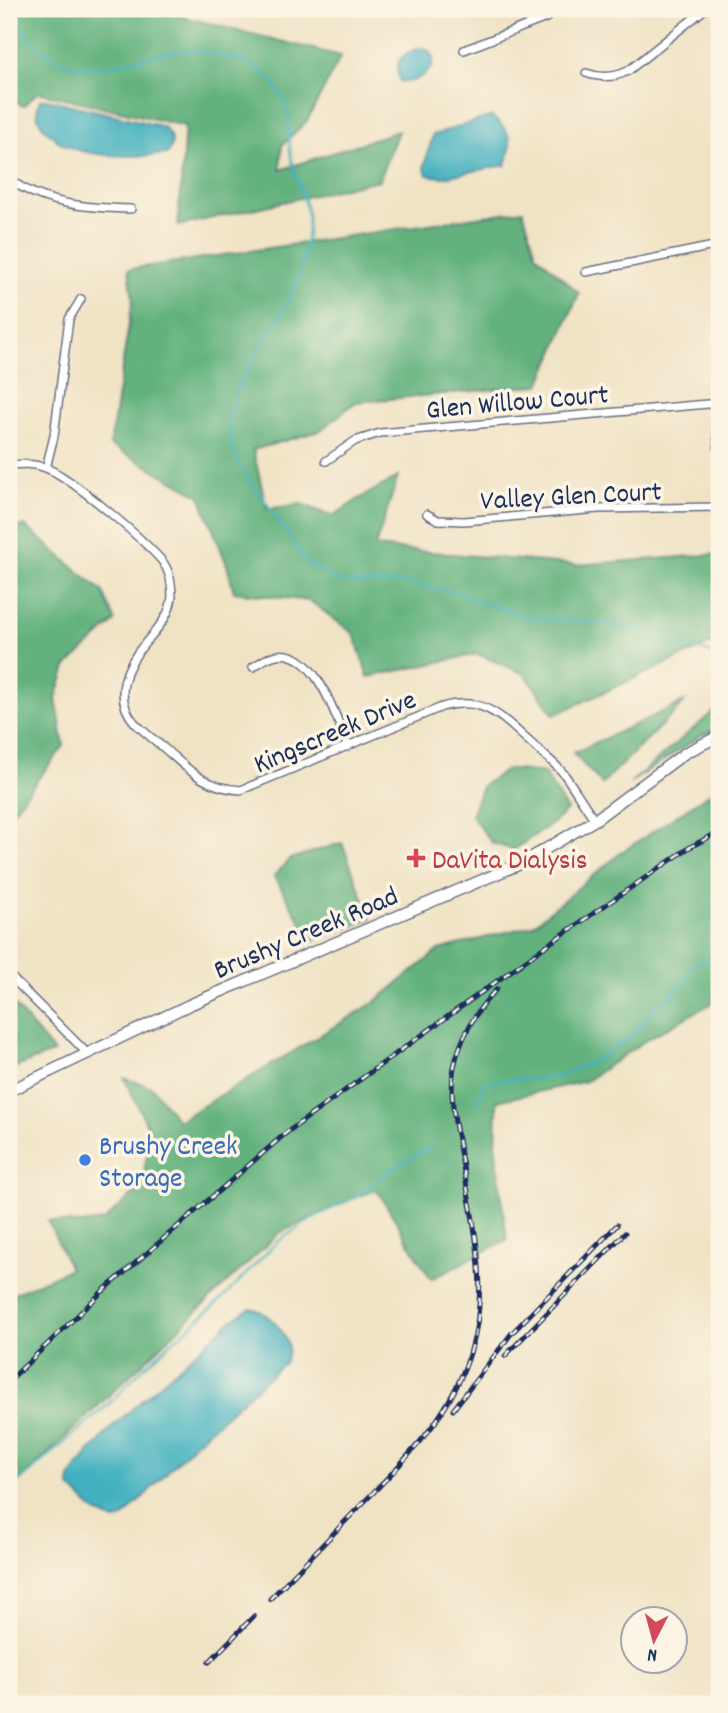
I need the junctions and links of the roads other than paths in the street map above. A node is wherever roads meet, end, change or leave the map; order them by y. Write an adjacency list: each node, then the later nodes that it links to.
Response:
1 (558, 9): 3 (street)
2 (705, 9): 4 (street)
3 (464, 50)
4 (586, 73)
5 (9, 179): 6 (street)
6 (131, 209)
7 (719, 245): 8 (street)
8 (586, 272)
9 (81, 299): 14 (street)
10 (717, 403): 11 (street); 12 (street, Glen Willow Court)
11 (719, 455)
12 (326, 461)
13 (9, 465): 14 (street, Kingscreek Drive)
14 (46, 468): 19 (street, Kingscreek Drive)
15 (719, 507): 16 (street, Valley Glen Court)
16 (427, 514)
17 (253, 667): 19 (street)
18 (719, 736): 20 (main road, Brushy Creek Road)
19 (348, 747): 20 (street, Kingscreek Drive)
20 (595, 820): 22 (main road, Brushy Creek Road)
21 (9, 975): 22 (street)
22 (87, 1053): 23 (main road, Brushy Creek Road)
23 (9, 1091)

